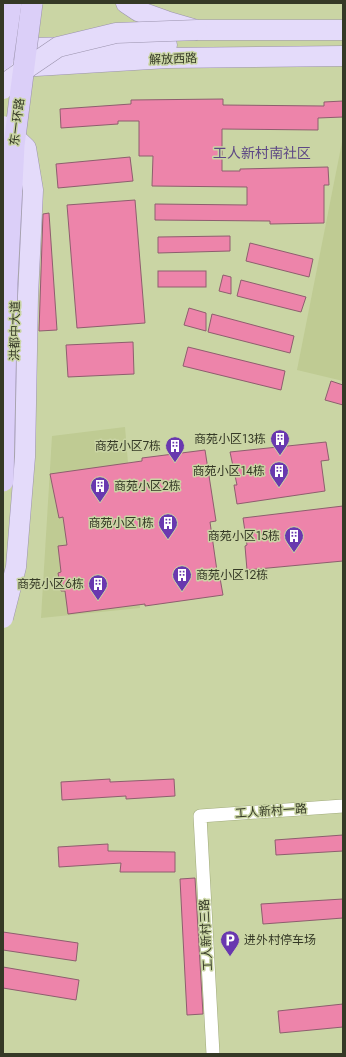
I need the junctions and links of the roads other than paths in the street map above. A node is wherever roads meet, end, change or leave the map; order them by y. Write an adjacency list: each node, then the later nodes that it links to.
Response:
1 (11, 3): 13 (highway, bridge)
2 (14, 3): 6 (main road, bridge)
3 (32, 3): 17 (highway, 东一环路, bridge)
4 (36, 3): 12 (main road, 洪都中大道)
5 (126, 3): 7 (main road)
6 (3, 11)
7 (197, 30): 8 (main road); 15 (main road, bridge)
8 (343, 30)
9 (343, 43): 12 (main road, 解放西路)
10 (3, 51): 12 (main road, 解放西路)
11 (343, 56): 12 (main road, 解放西路)
12 (32, 57): 14 (main road, 解放西路); 18 (main road, 洪都中大道)
13 (3, 59)
14 (3, 68)
15 (3, 89)
16 (3, 126): 19 (main road, bridge)
17 (3, 481)
18 (3, 596)
19 (3, 618)
20 (343, 806): 21 (street, 工人新村一路)
21 (200, 816): 22 (street, 工人新村三路)
22 (213, 1054)

